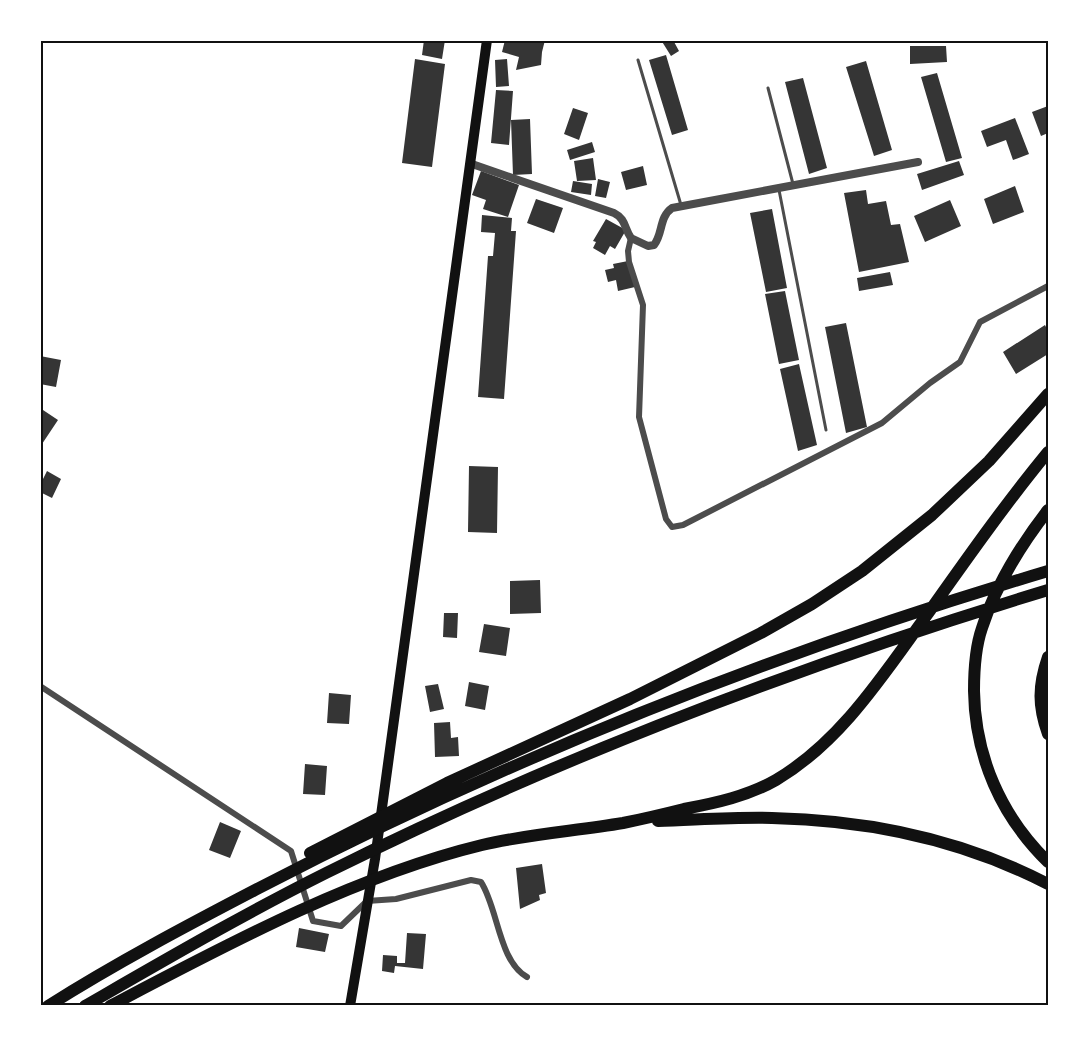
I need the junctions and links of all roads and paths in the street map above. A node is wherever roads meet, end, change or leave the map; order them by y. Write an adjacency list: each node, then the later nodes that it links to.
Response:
1 (488, 40): 5 (highway)
2 (638, 60): 8 (lane)
3 (768, 88): 6 (lane)
4 (918, 162): 6 (street)
5 (472, 164): 9 (street); 24 (highway)
6 (793, 185): 7 (street)
7 (779, 188): 8 (street); 12 (lane)
8 (682, 207): 9 (street)
9 (631, 238): 10 (street)
10 (1048, 286)
11 (1048, 394): 20 (highway)
12 (826, 430)
13 (1048, 452): 21 (highway)
14 (1048, 510): 22 (highway)
15 (1048, 571): 20 (highway)
16 (1048, 590): 27 (highway)
17 (1048, 657): 19 (highway)
18 (40, 686): 24 (street)
19 (1048, 734)
20 (447, 789): 26 (highway)
21 (623, 823): 23 (highway); 28 (highway)
22 (1048, 862)
23 (1048, 884)
24 (368, 901): 25 (street); 29 (highway)
25 (526, 977)
26 (48, 1005)
27 (85, 1005)
28 (110, 1005)
29 (350, 1005)

